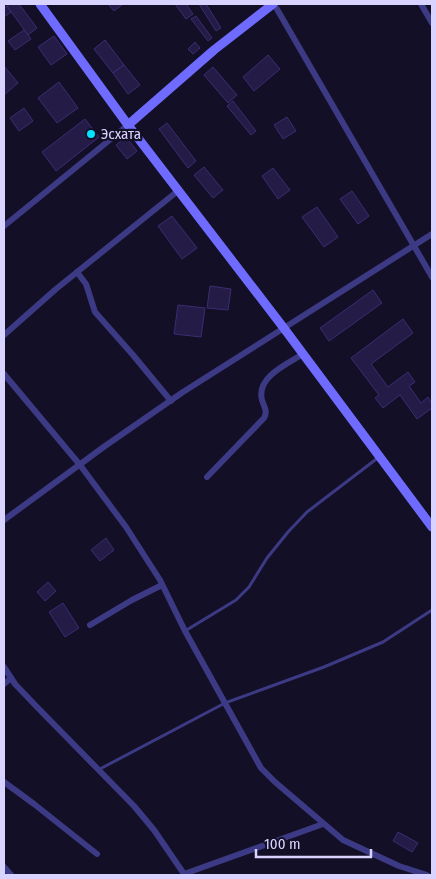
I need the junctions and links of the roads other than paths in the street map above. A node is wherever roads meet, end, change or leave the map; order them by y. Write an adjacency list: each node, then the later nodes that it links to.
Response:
1 (40, 4): 5 (street)
2 (274, 4): 5 (street); 9 (street)
3 (421, 4): 4 (street)
4 (432, 23)
5 (128, 124): 6 (street); 7 (street)
6 (179, 190): 10 (street); 12 (street)
7 (4, 226)
8 (432, 234): 9 (street)
9 (414, 245): 11 (street); 12 (street)
10 (78, 272): 13 (street); 16 (street)
11 (432, 277)
12 (284, 327): 14 (street); 16 (street)
13 (4, 334)
14 (303, 354): 17 (street); 19 (street)
15 (4, 374): 18 (street)
16 (170, 401): 18 (street)
17 (380, 457): 21 (street); 25 (lane)
18 (80, 465): 20 (street); 22 (street)
19 (207, 477)
20 (4, 520)
21 (432, 527)
22 (162, 585): 24 (street); 25 (street)
23 (432, 610): 29 (lane)
24 (90, 625)
25 (185, 631): 29 (street)
26 (4, 667): 27 (street)
27 (11, 678): 28 (street); 30 (street)
28 (4, 684)
29 (225, 703): 30 (lane); 32 (street)
30 (98, 770): 36 (street)
31 (4, 782): 33 (street)
32 (323, 824): 36 (street); 37 (street)
33 (97, 854)
34 (4, 867): 35 (street)
35 (11, 875)
36 (185, 875)
37 (427, 875)

